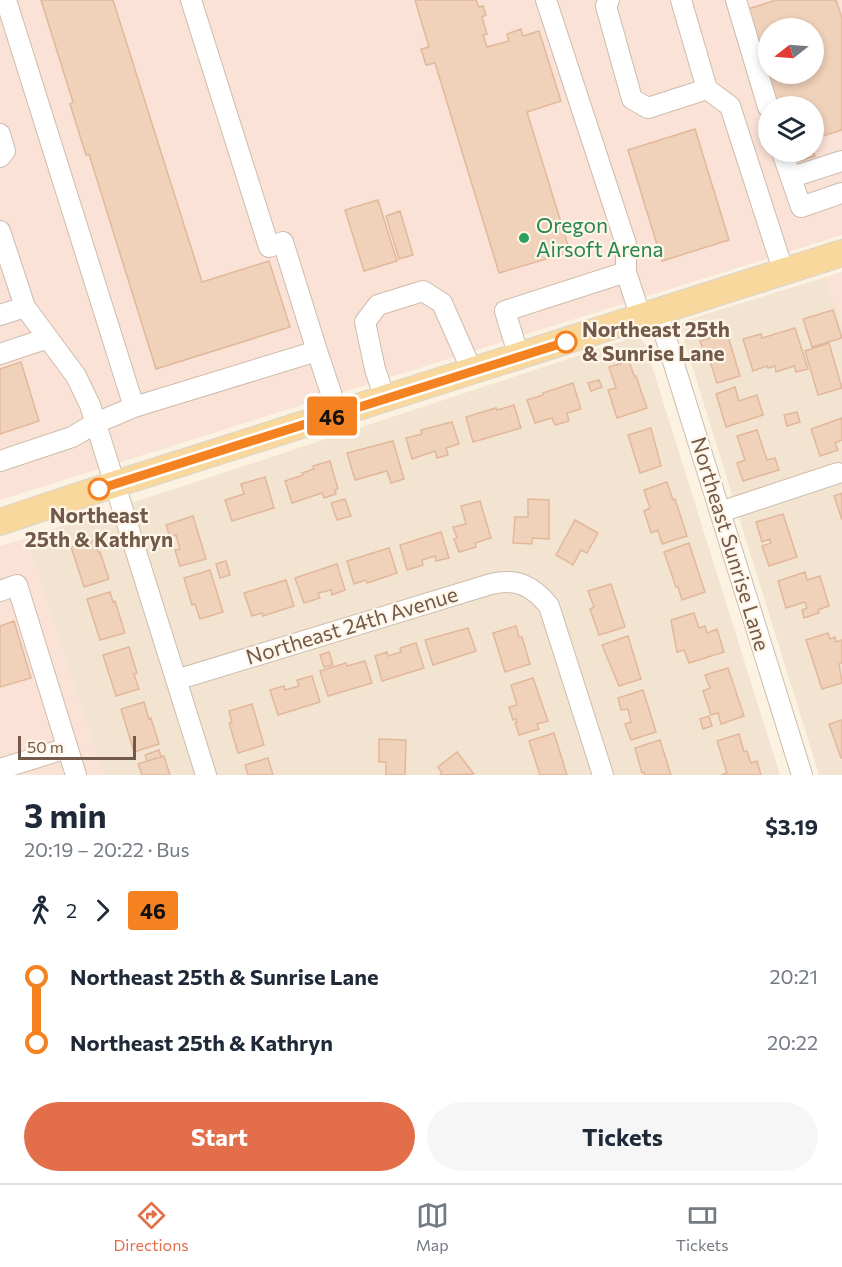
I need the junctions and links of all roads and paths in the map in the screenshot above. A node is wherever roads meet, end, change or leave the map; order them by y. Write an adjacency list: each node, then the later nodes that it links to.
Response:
1 (6, 0): 28 (street)
2 (191, 0): 23 (street)
3 (546, 0): 17 (street, Northeast Sunrise Lane)
4 (609, 0): 7 (street)
5 (681, 0): 7 (street)
6 (736, 0): 8 (street)
7 (707, 89): 18 (street)
8 (765, 96)
9 (0, 134): 10 (street)
10 (0, 157)
11 (842, 161): 13 (street)
12 (787, 162): 13 (street)
13 (792, 177): 14 (street)
14 (842, 193)
15 (0, 231): 19 (street)
16 (842, 253): 18 (main road)
17 (626, 272): 21 (street, Northeast Sunrise Lane); 25 (street)
18 (784, 273): 21 (main road)
19 (25, 307): 20 (street); 22 (street)
20 (0, 315)
21 (649, 316): 25 (main road); 34 (street, Northeast Sunrise Lane)
22 (48, 338): 24 (street); 30 (street)
23 (317, 351): 28 (street); 29 (street)
24 (0, 354)
25 (519, 357): 26 (main road)
26 (472, 371): 27 (main road); 27 (street)
27 (385, 399): 29 (main road)
28 (134, 407): 30 (street)
29 (338, 414): 33 (main road)
30 (96, 423): 31 (street); 33 (street)
31 (0, 460)
32 (838, 473): 34 (street)
33 (116, 484): 35 (main road); 37 (street)
34 (720, 512): 43 (street, Northeast Sunrise Lane)
35 (0, 522)
36 (0, 591): 38 (street)
37 (176, 680): 41 (street); 42 (street, Northeast 24th Avenue)
38 (68, 748): 39 (street); 40 (street)
39 (0, 770)
40 (76, 775)
41 (206, 775)
42 (603, 775)
43 (802, 775)

